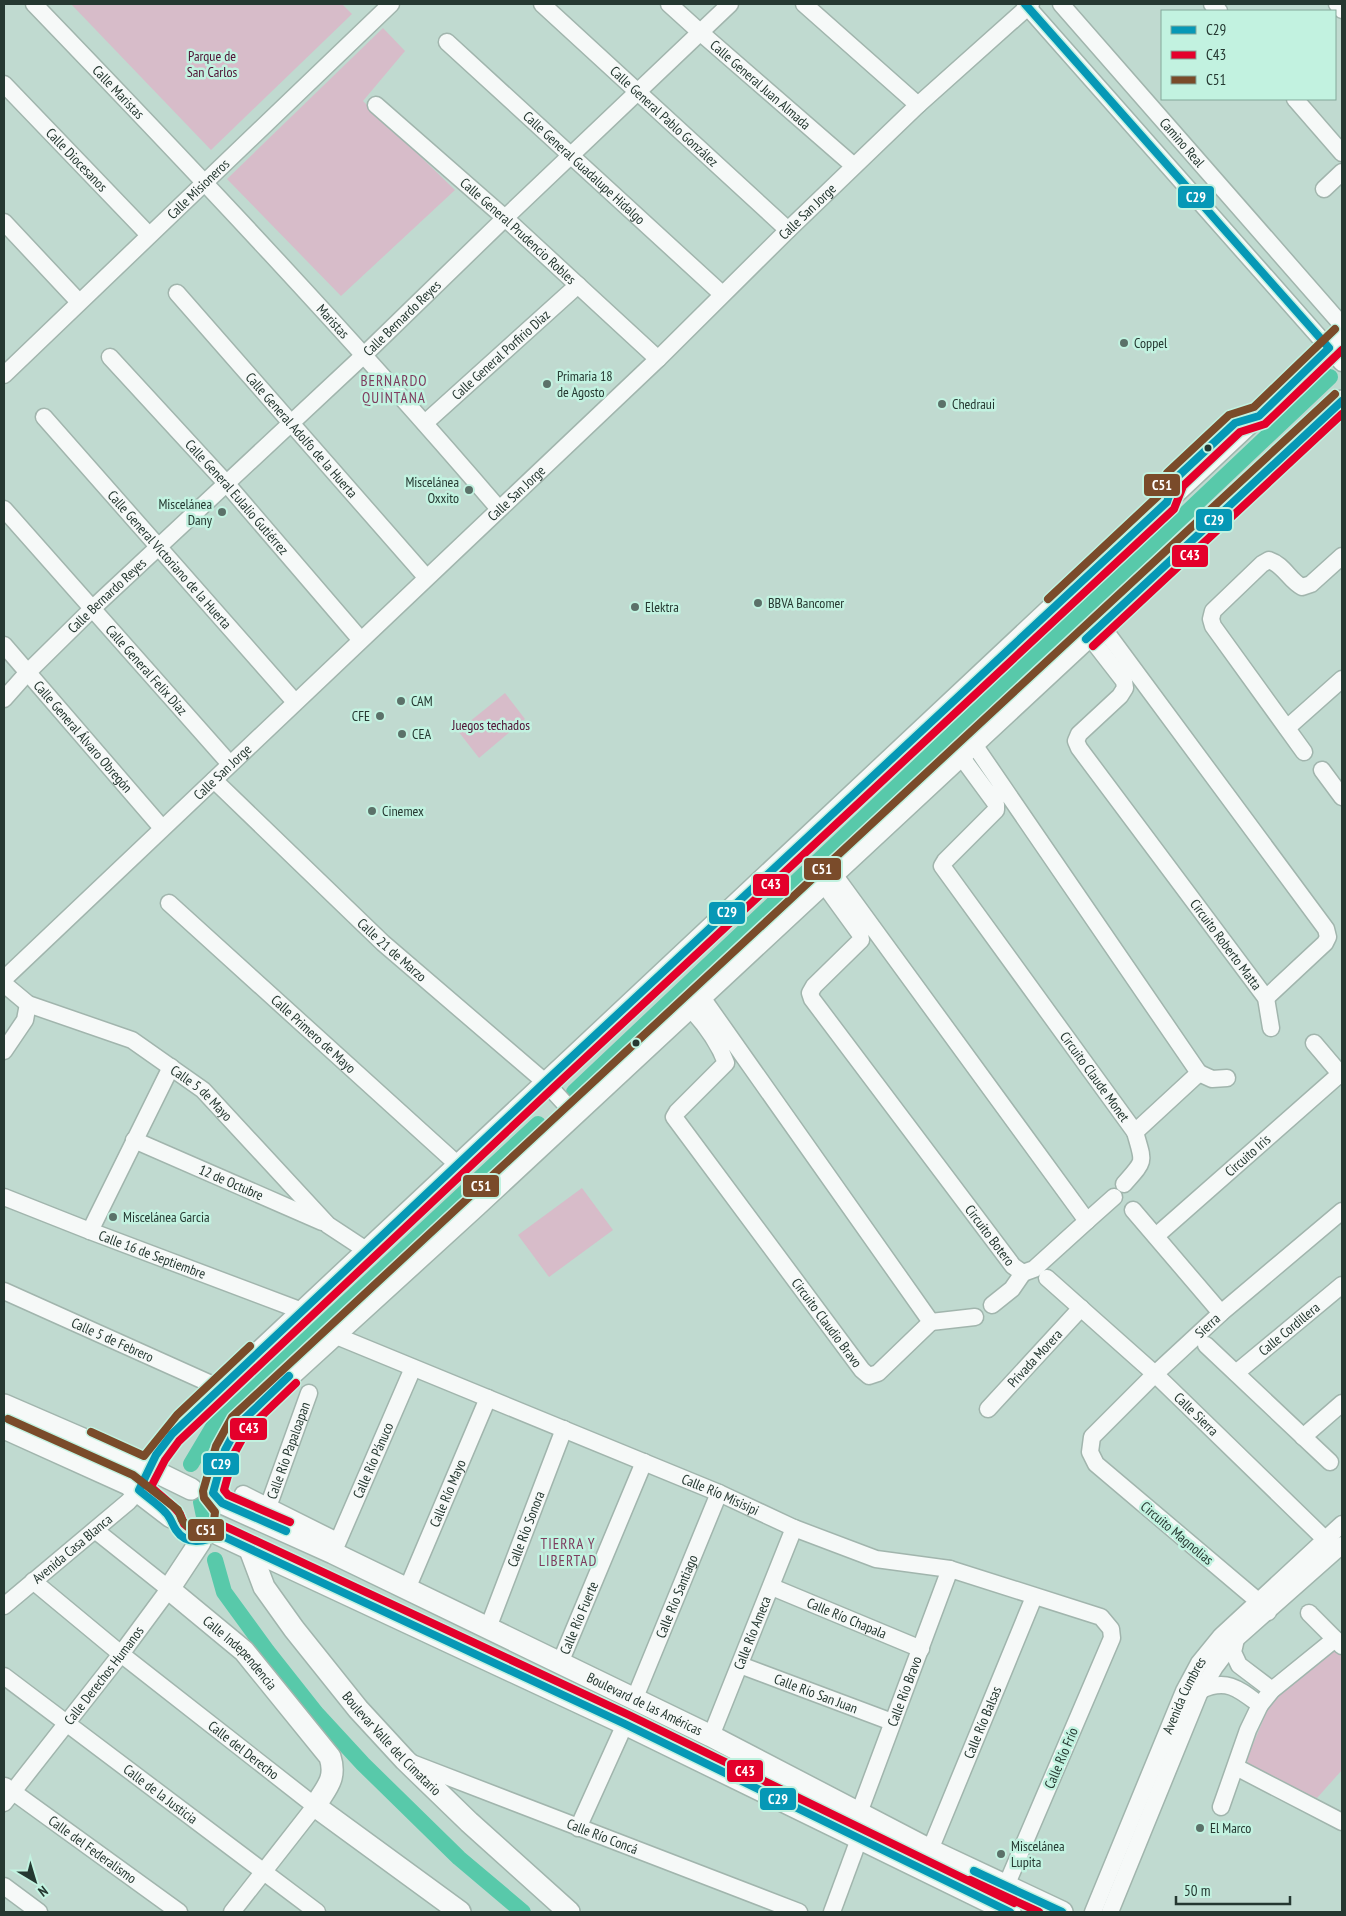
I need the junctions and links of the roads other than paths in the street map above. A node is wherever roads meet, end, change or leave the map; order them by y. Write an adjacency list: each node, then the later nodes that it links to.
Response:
1 (34, 4): 22 (street, Calle Maristas)
2 (391, 4): 22 (street, Calle Misioneros)
3 (542, 4): 14 (street, Calle General Pablo González)
4 (670, 4): 11 (street, Calle General Juan Almada)
5 (730, 4): 11 (street, Calle Bernardo Reyes)
6 (804, 4): 17 (street)
7 (1061, 4): 32 (street, Camino Real)
8 (1337, 4): 10 (street)
9 (1028, 5): 17 (street, Calle San Jorge); 33 (street, Camino Real)
10 (1342, 10)
11 (700, 33): 14 (street, Calle Bernardo Reyes); 20 (street, Calle General Juan Almada)
12 (447, 42): 19 (street, Calle General Guadalupe Hidalgo)
13 (4, 84): 27 (street, Calle Diocesanos)
14 (638, 92): 19 (street, Calle Bernardo Reyes); 26 (street, Calle General Pablo González)
15 (1296, 100): 18 (street)
16 (376, 105): 24 (street, Calle General Prudencio Robles)
17 (918, 105): 20 (street, Calle San Jorge)
18 (1342, 153)
19 (570, 155): 24 (street, Calle Bernardo Reyes); 30 (street, Calle General Guadalupe Hidalgo)
20 (854, 166): 26 (street, Calle San Jorge)
21 (1342, 172): 23 (street)
22 (205, 181): 27 (street, Calle Misioneros); 34 (street, Maristas)
23 (1324, 189)
24 (505, 218): 28 (street, Calle General Prudencio Robles); 34 (street, Calle Bernardo Reyes)
25 (4, 222): 31 (street)
26 (788, 230): 30 (street, Calle San Jorge)
27 (149, 235): 31 (street, Calle Misioneros)
28 (578, 285): 36 (street, Calle General Prudencio Robles); 40 (street, Calle General Porfirio Díaz)
29 (177, 292): 41 (street, Calle General Adolfo de la Huerta)
30 (722, 294): 36 (street, Calle San Jorge)
31 (79, 302): 37 (street, Calle Misioneros)
32 (1342, 325)
33 (1338, 349): 78 (main road)
34 (364, 355): 40 (street, Maristas); 41 (street, Calle Bernardo Reyes)
35 (110, 357): 42 (street, Calle General Eulalio Gutiérrez)
36 (658, 358): 44 (street, Calle San Jorge)
37 (5, 370)
38 (1342, 401): 49 (main road)
39 (44, 417): 45 (street, Calle General Victoriano de la Huerta)
40 (426, 423): 44 (street, Maristas)
41 (291, 424): 42 (street, Calle Bernardo Reyes); 47 (street, Calle General Adolfo de la Huerta)
42 (226, 483): 45 (street, Calle Bernardo Reyes); 50 (street, Calle General Eulalio Gutiérrez)
43 (4, 509): 48 (street, Calle General Felix Díaz)
44 (499, 509): 47 (street, Calle San Jorge)
45 (159, 547): 48 (street, Calle Bernardo Reyes); 55 (street, Calle General Victoriano de la Huerta)
46 (1342, 556): 56 (street)
47 (426, 577): 50 (street, Calle San Jorge)
48 (93, 608): 52 (street, Calle Bernardo Reyes); 59 (street, Calle General Felix Díaz)
49 (1095, 630): 57 (main road); 68 (street, Circuito Roberto Matta); 68 (street, Circuito Roberto Matta)
50 (360, 639): 55 (street, Calle San Jorge)
51 (4, 645): 52 (street, Calle General Álvaro Obregón)
52 (28, 672): 54 (street, Calle Bernardo Reyes); 63 (street, Calle General Álvaro Obregón)
53 (1342, 679): 56 (street)
54 (4, 699)
55 (296, 702): 59 (street, Calle San Jorge)
56 (1287, 728): 58 (street)
57 (966, 749): 64 (main road); 75 (street); 80 (street, Circuito Claude Monet)
58 (1304, 752)
59 (230, 764): 61 (street, Calle San Jorge)
60 (1322, 770): 62 (street)
61 (214, 780): 63 (street, Calle San Jorge); 78 (street, Calle 21 de Marzo)
62 (1342, 797)
63 (162, 828): 66 (street, Calle San Jorge)
64 (828, 878): 69 (main road); 88 (street); 93 (street, Circuito Botero)
65 (168, 903): 82 (street, Calle Primero de Mayo)
66 (4, 979)
67 (4, 984): 70 (street, Calle 5 de Mayo)
68 (1266, 998): 71 (street)
69 (695, 1001): 79 (main road); 102 (street); 102 (street, Circuito Claudio Bravo)
70 (28, 1004): 73 (street); 74 (street, Calle 5 de Mayo)
71 (1272, 1028)
72 (1314, 1043): 76 (street, Circuito Iris)
73 (4, 1051)
74 (171, 1067): 81 (street); 89 (street, Calle 5 de Mayo)
75 (1199, 1073): 77 (street); 80 (street, Circuito Claude Monet)
76 (1341, 1075): 91 (street, Circuito Iris)
77 (1227, 1078)
78 (550, 1087): 79 (street, Calle 21 de Marzo); 82 (main road)
79 (572, 1110): 103 (main road)
80 (1135, 1132): 83 (street)
81 (134, 1140): 89 (street, 12 de Octubre); 90 (street)
82 (457, 1164): 92 (main road)
83 (1124, 1184)
84 (1114, 1196): 88 (street, Circuito Botero)
85 (4, 1197): 90 (street, Calle 16 de Septiembre)
86 (1133, 1210): 91 (street)
87 (1342, 1211): 100 (street, Sierra)
88 (1087, 1221): 93 (street, Circuito Botero)
89 (328, 1225): 92 (street, Calle 5 de Mayo)
90 (90, 1231): 99 (street, Calle 16 de Septiembre)
91 (1156, 1236): 100 (street)
92 (366, 1250): 99 (main road)
93 (1023, 1273): 97 (street)
94 (1047, 1278): 98 (street, Calle Sierra)
95 (1342, 1285): 106 (street, Calle Cordillera)
96 (4, 1291): 108 (street, Calle 5 de Febrero)
97 (992, 1305)
98 (1080, 1308): 107 (street, Calle Sierra); 113 (street, Privada Morera)
99 (302, 1311): 108 (main road)
100 (1221, 1313): 107 (street, Sierra)
101 (975, 1317): 102 (street)
102 (931, 1322)
103 (334, 1335): 105 (street, Calle Río Misisipi); 125 (main road)
104 (1206, 1345): 106 (street)
105 (413, 1368): 110 (street, Calle Río Misisipi); 133 (street, Calle Río Pánuco)
106 (1236, 1373): 116 (street)
107 (1155, 1374): 117 (street, Sierra); 134 (street, Calle Sierra)
108 (220, 1388): 120 (main road)
109 (309, 1393): 126 (street, Calle Río Papaloapan)
110 (488, 1398): 115 (street, Calle Río Misisipi); 139 (street, Calle Río Mayo)
111 (1342, 1403): 116 (street)
112 (4, 1405): 120 (main road)
113 (988, 1409)
114 (4, 1428): 121 (main road)
115 (564, 1429): 118 (street, Calle Río Misisipi); 144 (street, Calle Río Sonora)
116 (1303, 1436): 119 (street)
117 (1090, 1452): 142 (street, Circuito Magnolias)
118 (644, 1462): 123 (street, Calle Río Misisipi); 150 (street, Calle Río Fuerte)
119 (1330, 1462)
120 (148, 1469): 121 (main road); 122 (main road)
121 (139, 1490): 127 (main road); 130 (street, Avenida Casa Blanca)
122 (191, 1490): 125 (main road); 127 (main road)
123 (719, 1493): 129 (street, Calle Río Misisipi); 157 (street, Calle Río Santiago)
124 (243, 1494): 126 (street, Boulevard de las Américas)
125 (217, 1498): 131 (main road); 133 (main road, Boulevard de las Américas)
126 (268, 1507): 133 (street, Boulevard de las Américas)
127 (171, 1517): 131 (main road)
128 (1342, 1524): 134 (street, Avenida Cumbres)
129 (794, 1528): 135 (street, Calle Río Misisipi); 137 (street, Calle Río Ameca)
130 (95, 1530): 136 (street, Avenida Casa Blanca); 138 (street, Calle Independencia)
131 (209, 1538): 132 (main road, Boulevard de las Américas); 138 (main road, Calle Derechos Humanos)
132 (249, 1547): 161 (main road, Boulevard de las Américas); 163 (main road, Boulevar Valle del Cimatario)
133 (335, 1547): 139 (main road, Boulevard de las Américas)
134 (1336, 1547): 142 (street, Avenida Cumbres)
135 (950, 1569): 140 (street, Calle Río Misisipi); 148 (street, Calle Río Bravo)
136 (33, 1581): 141 (street, Avenida Casa Blanca); 149 (street, Calle del Derecho)
137 (772, 1587): 148 (street, Calle Río Chapala); 151 (street, Calle Río Ameca)
138 (169, 1589): 149 (street, Calle Derechos Humanos); 166 (main road, Calle Independencia)
139 (407, 1589): 144 (main road, Boulevard de las Américas)
140 (1034, 1597): 145 (street, Calle Río Misisipi); 172 (street, Calle Río Balsas)
141 (4, 1606)
142 (1263, 1606): 146 (street, Avenida Cumbres); 186 (street, Avenida Cumbres)
143 (1309, 1613): 147 (street)
144 (488, 1628): 150 (main road, Boulevard de las Américas)
145 (1111, 1629): 175 (street, Calle Río Frío)
146 (1236, 1639): 152 (street); 155 (street, Avenida Cumbres)
147 (1339, 1643): 156 (street)
148 (921, 1649): 159 (street, Calle Río Bravo)
149 (121, 1654): 160 (street, Calle Derechos Humanos); 166 (street, Calle del Derecho)
150 (560, 1663): 157 (main road, Boulevard de las Américas)
151 (740, 1665): 159 (street, Calle Río San Juan); 162 (street, Calle Río Ameca)
152 (1239, 1665): 154 (street); 156 (street)
153 (4, 1676): 160 (street, Calle de la Justicia)
154 (1226, 1684): 155 (street); 158 (street)
155 (1201, 1690): 187 (street, Avenida Cumbres)
156 (1272, 1690): 158 (street)
157 (634, 1700): 162 (main road, Boulevard de las Américas)
158 (1260, 1705): 164 (street)
159 (892, 1722): 168 (street, Calle Río Bravo)
160 (66, 1724): 165 (street, Calle Derechos Humanos); 173 (street, Calle de la Justicia)
161 (625, 1724): 170 (street); 171 (main road, Boulevard de las Américas)
162 (711, 1736): 168 (main road, Boulevard de las Américas)
163 (405, 1760): 170 (street, Calle Río Concá); 181 (main road, Boulevar Valle del Cimatario)
164 (1236, 1767): 167 (street); 169 (street)
165 (7, 1794): 177 (street, Calle del Federalismo)
166 (315, 1806): 173 (street); 180 (main road, Calle del Derecho)
167 (1221, 1807)
168 (859, 1813): 172 (main road, Boulevard de las Américas)
169 (1342, 1822)
170 (578, 1828): 182 (street, Calle Río Concá)
171 (859, 1839): 183 (street); 184 (main road, Boulevard de las Américas)
172 (930, 1850): 175 (main road, Boulevard de las Américas)
173 (264, 1871): 178 (street); 179 (street, Calle de la Justicia)
174 (4, 1886): 176 (street)
175 (1006, 1886): 185 (main road, Boulevard de las Américas)
176 (39, 1912)
177 (179, 1912)
178 (232, 1912)
179 (318, 1912)
180 (460, 1912)
181 (569, 1912)
182 (799, 1912)
183 (832, 1912)
184 (1010, 1912)
185 (1060, 1912)
186 (1093, 1912)
187 (1110, 1912)

